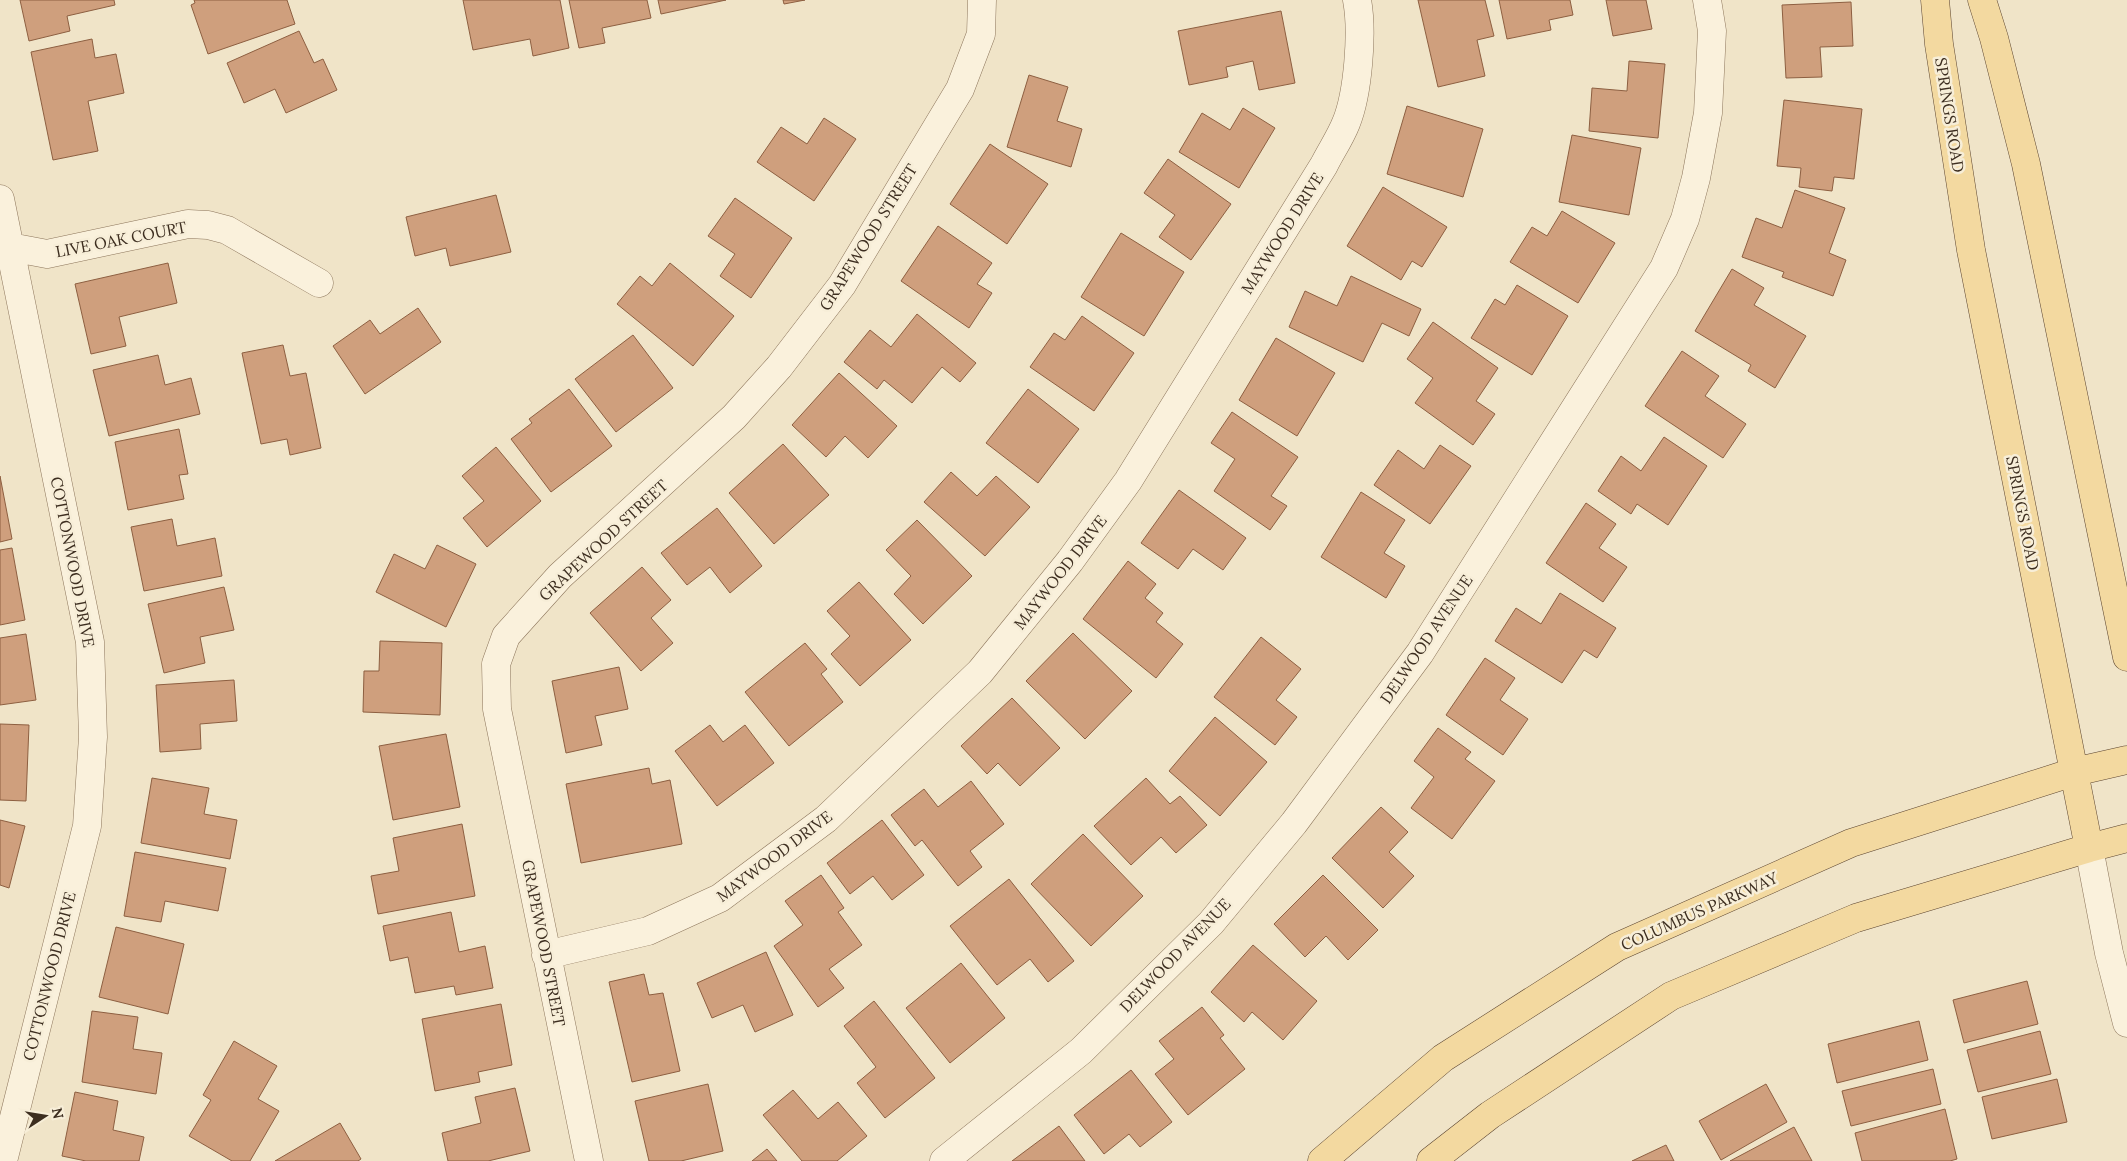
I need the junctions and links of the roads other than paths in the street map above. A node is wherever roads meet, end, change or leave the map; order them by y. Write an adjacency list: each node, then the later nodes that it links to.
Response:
1 (982, 0): 14 (street, GRAPEWOOD STREET)
2 (1357, 0): 14 (street, MAYWOOD DRIVE)
3 (1707, 0): 18 (street, DELWOOD AVENUE)
4 (1935, 0): 11 (main road, SPRINGS ROAD)
5 (1982, 0): 9 (main road)
6 (0, 199): 7 (street, COTTONWOOD DRIVE)
7 (5, 248): 8 (street, LIVE OAK COURT); 16 (street, COTTONWOOD DRIVE)
8 (319, 283)
9 (2127, 657)
10 (2127, 760): 11 (main road, COLUMBUS PARKWAY)
11 (2074, 772): 13 (main road, SPRINGS ROAD); 19 (main road, COLUMBUS PARKWAY)
12 (2127, 838): 13 (main road)
13 (2089, 848): 15 (street, SPRINGS ROAD); 20 (main road)
14 (546, 955): 17 (street, GRAPEWOOD STREET)
15 (2127, 1023)
16 (3, 1161)
17 (588, 1161)
18 (944, 1161)
19 (1322, 1161)
20 (1431, 1161)

